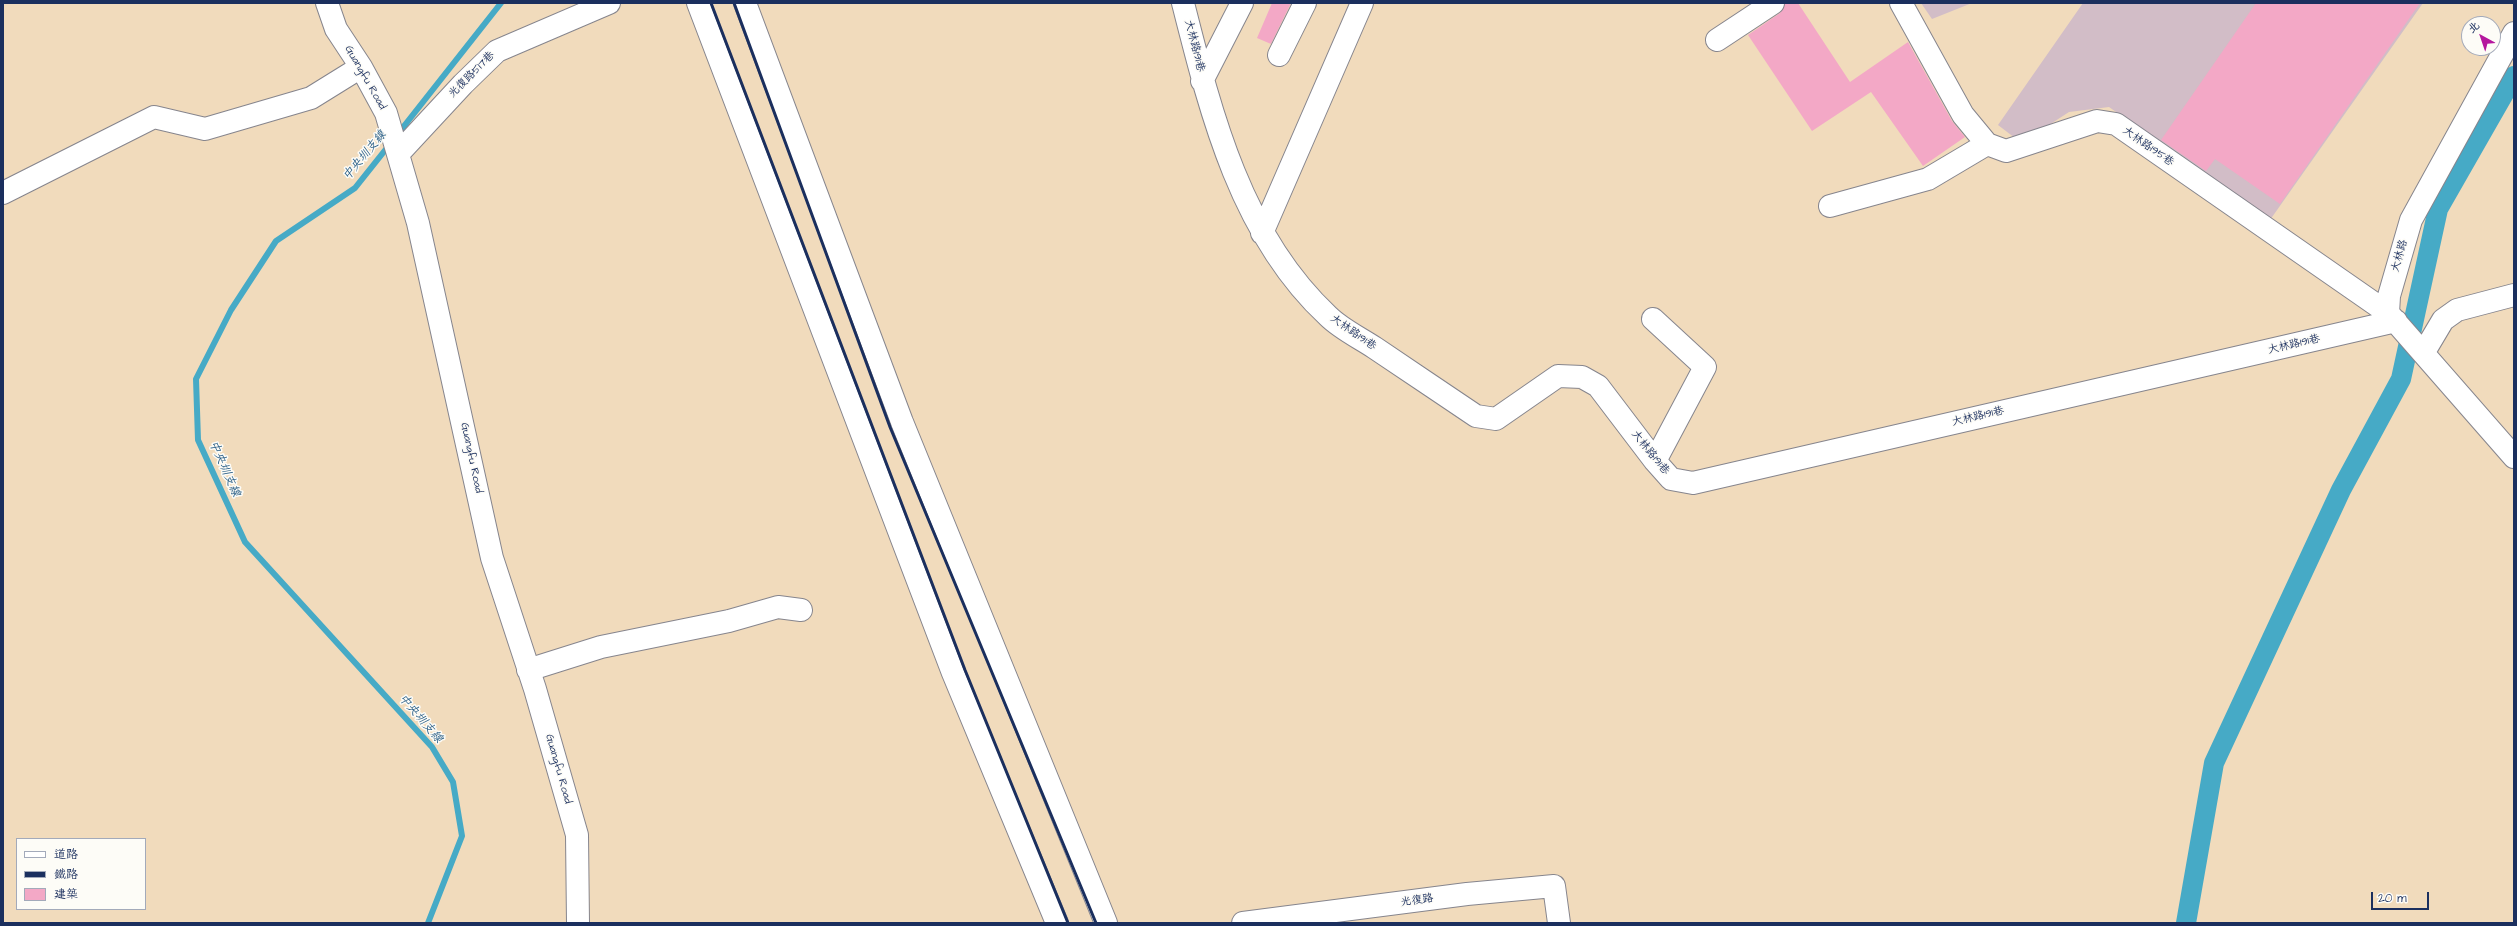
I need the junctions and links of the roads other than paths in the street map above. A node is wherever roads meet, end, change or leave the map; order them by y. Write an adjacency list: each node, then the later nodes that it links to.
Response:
1 (327, 3): 14 (street, Guangfu Road)
2 (609, 3): 17 (street, 光復路517巷)
3 (698, 3): 30 (street)
4 (745, 3): 31 (street)
5 (1183, 3): 15 (street, 大林路191巷)
6 (1242, 3): 15 (street)
7 (1305, 3): 13 (street)
8 (1362, 3): 20 (street)
9 (1773, 3): 12 (street)
10 (1901, 3): 16 (street, 大林路195巷)
11 (2514, 33): 23 (street, 大林路)
12 (1717, 40)
13 (1279, 55)
14 (361, 67): 17 (street, Guangfu Road); 18 (street)
15 (1202, 81): 20 (street, 大林路191巷)
16 (1988, 144): 19 (street); 23 (street, 大林路195巷)
17 (398, 154): 28 (street, Guangfu Road)
18 (3, 193)
19 (1830, 206)
20 (1262, 233): 26 (street, 大林路191巷)
21 (2514, 295): 24 (street)
22 (1653, 319): 26 (street)
23 (2394, 320): 24 (street); 26 (street, 大林路191巷)
24 (2424, 352): 25 (street)
25 (2514, 456)
26 (1655, 461)
27 (800, 610): 28 (street)
28 (528, 670): 29 (street, Guangfu Road)
29 (578, 923)
30 (1057, 923)
31 (1106, 923)
32 (1243, 923): 33 (street, 光復路)
33 (1559, 923)

